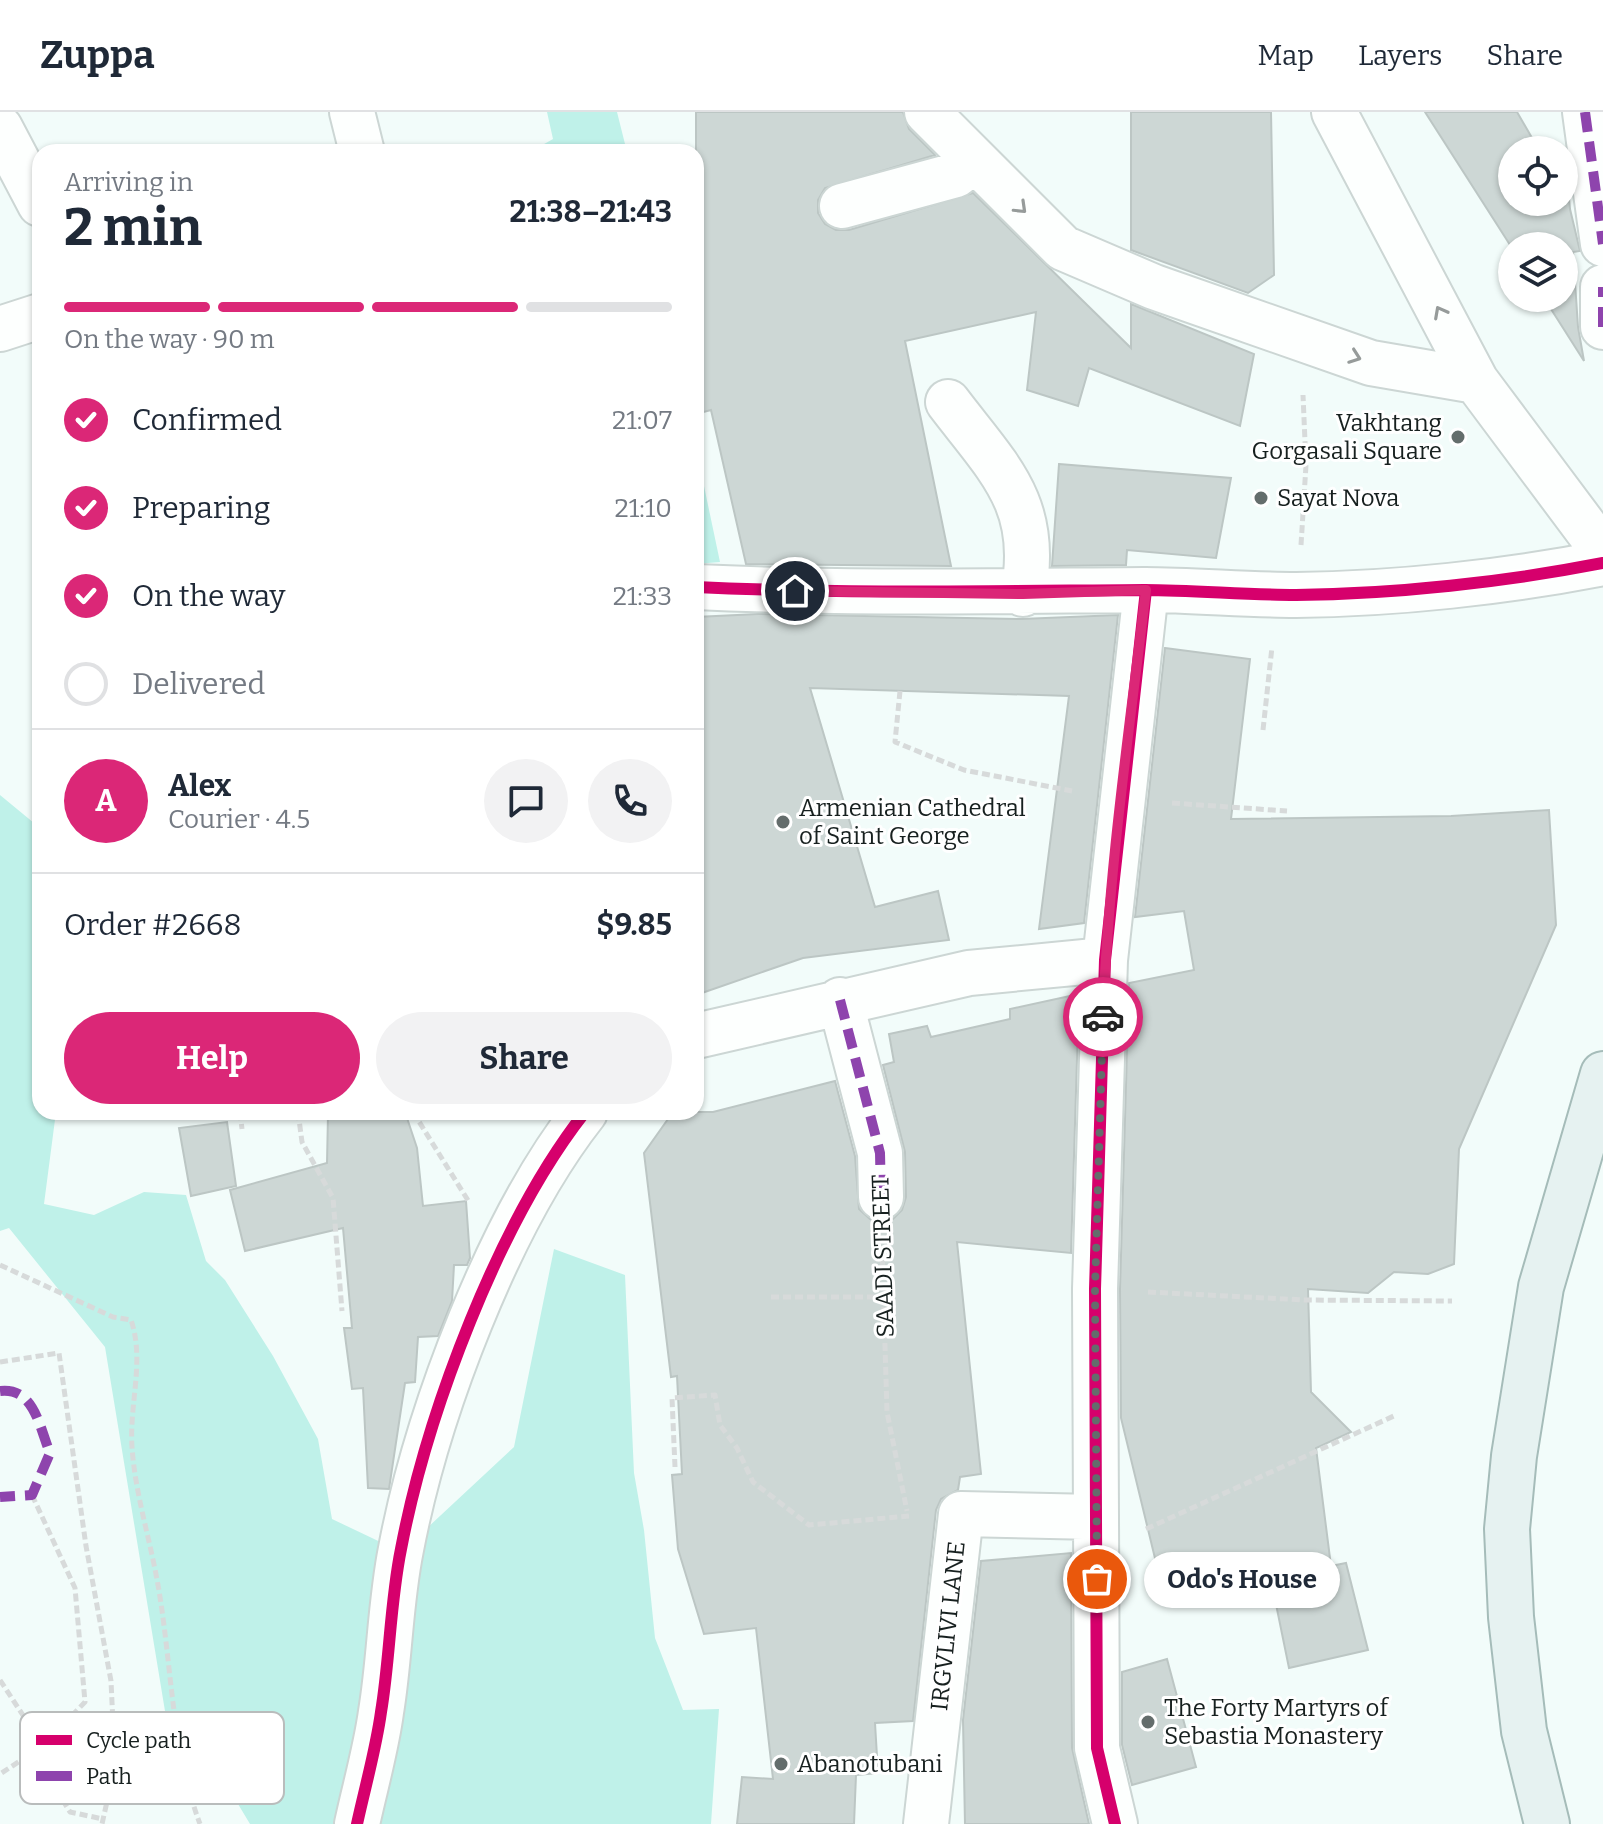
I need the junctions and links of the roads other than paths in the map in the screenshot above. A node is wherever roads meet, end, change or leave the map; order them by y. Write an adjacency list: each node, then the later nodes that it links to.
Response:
1 (352, 112): 6 (street)
2 (1334, 112): 15 (street, one-way to 2)
3 (1585, 112): 10 (street)
4 (941, 117): 7 (street)
5 (0, 128): 8 (street)
6 (360, 144)
7 (972, 160): 9 (street); 15 (street, one-way to 15)
8 (32, 189)
9 (842, 206)
10 (1603, 244)
11 (1603, 287): 13 (street)
12 (32, 319): 14 (street)
13 (1603, 327)
14 (0, 329)
15 (1476, 381): 17 (street)
16 (948, 402): 21 (street)
17 (1603, 551)
18 (1603, 563): 20 (street)
19 (704, 587): 21 (street)
20 (1146, 590): 21 (street); 22 (street)
21 (1023, 594)
22 (1105, 960): 23 (street); 28 (street)
23 (840, 1000): 24 (street); 27 (street, SAADI STREET)
24 (704, 1034)
25 (1603, 1074): 32 (main road)
26 (579, 1120): 29 (street)
27 (881, 1197)
28 (1096, 1534): 30 (street, IRGVLIVI LANE); 31 (street)
29 (357, 1824)
30 (926, 1824)
31 (1115, 1824)
32 (1547, 1824)

